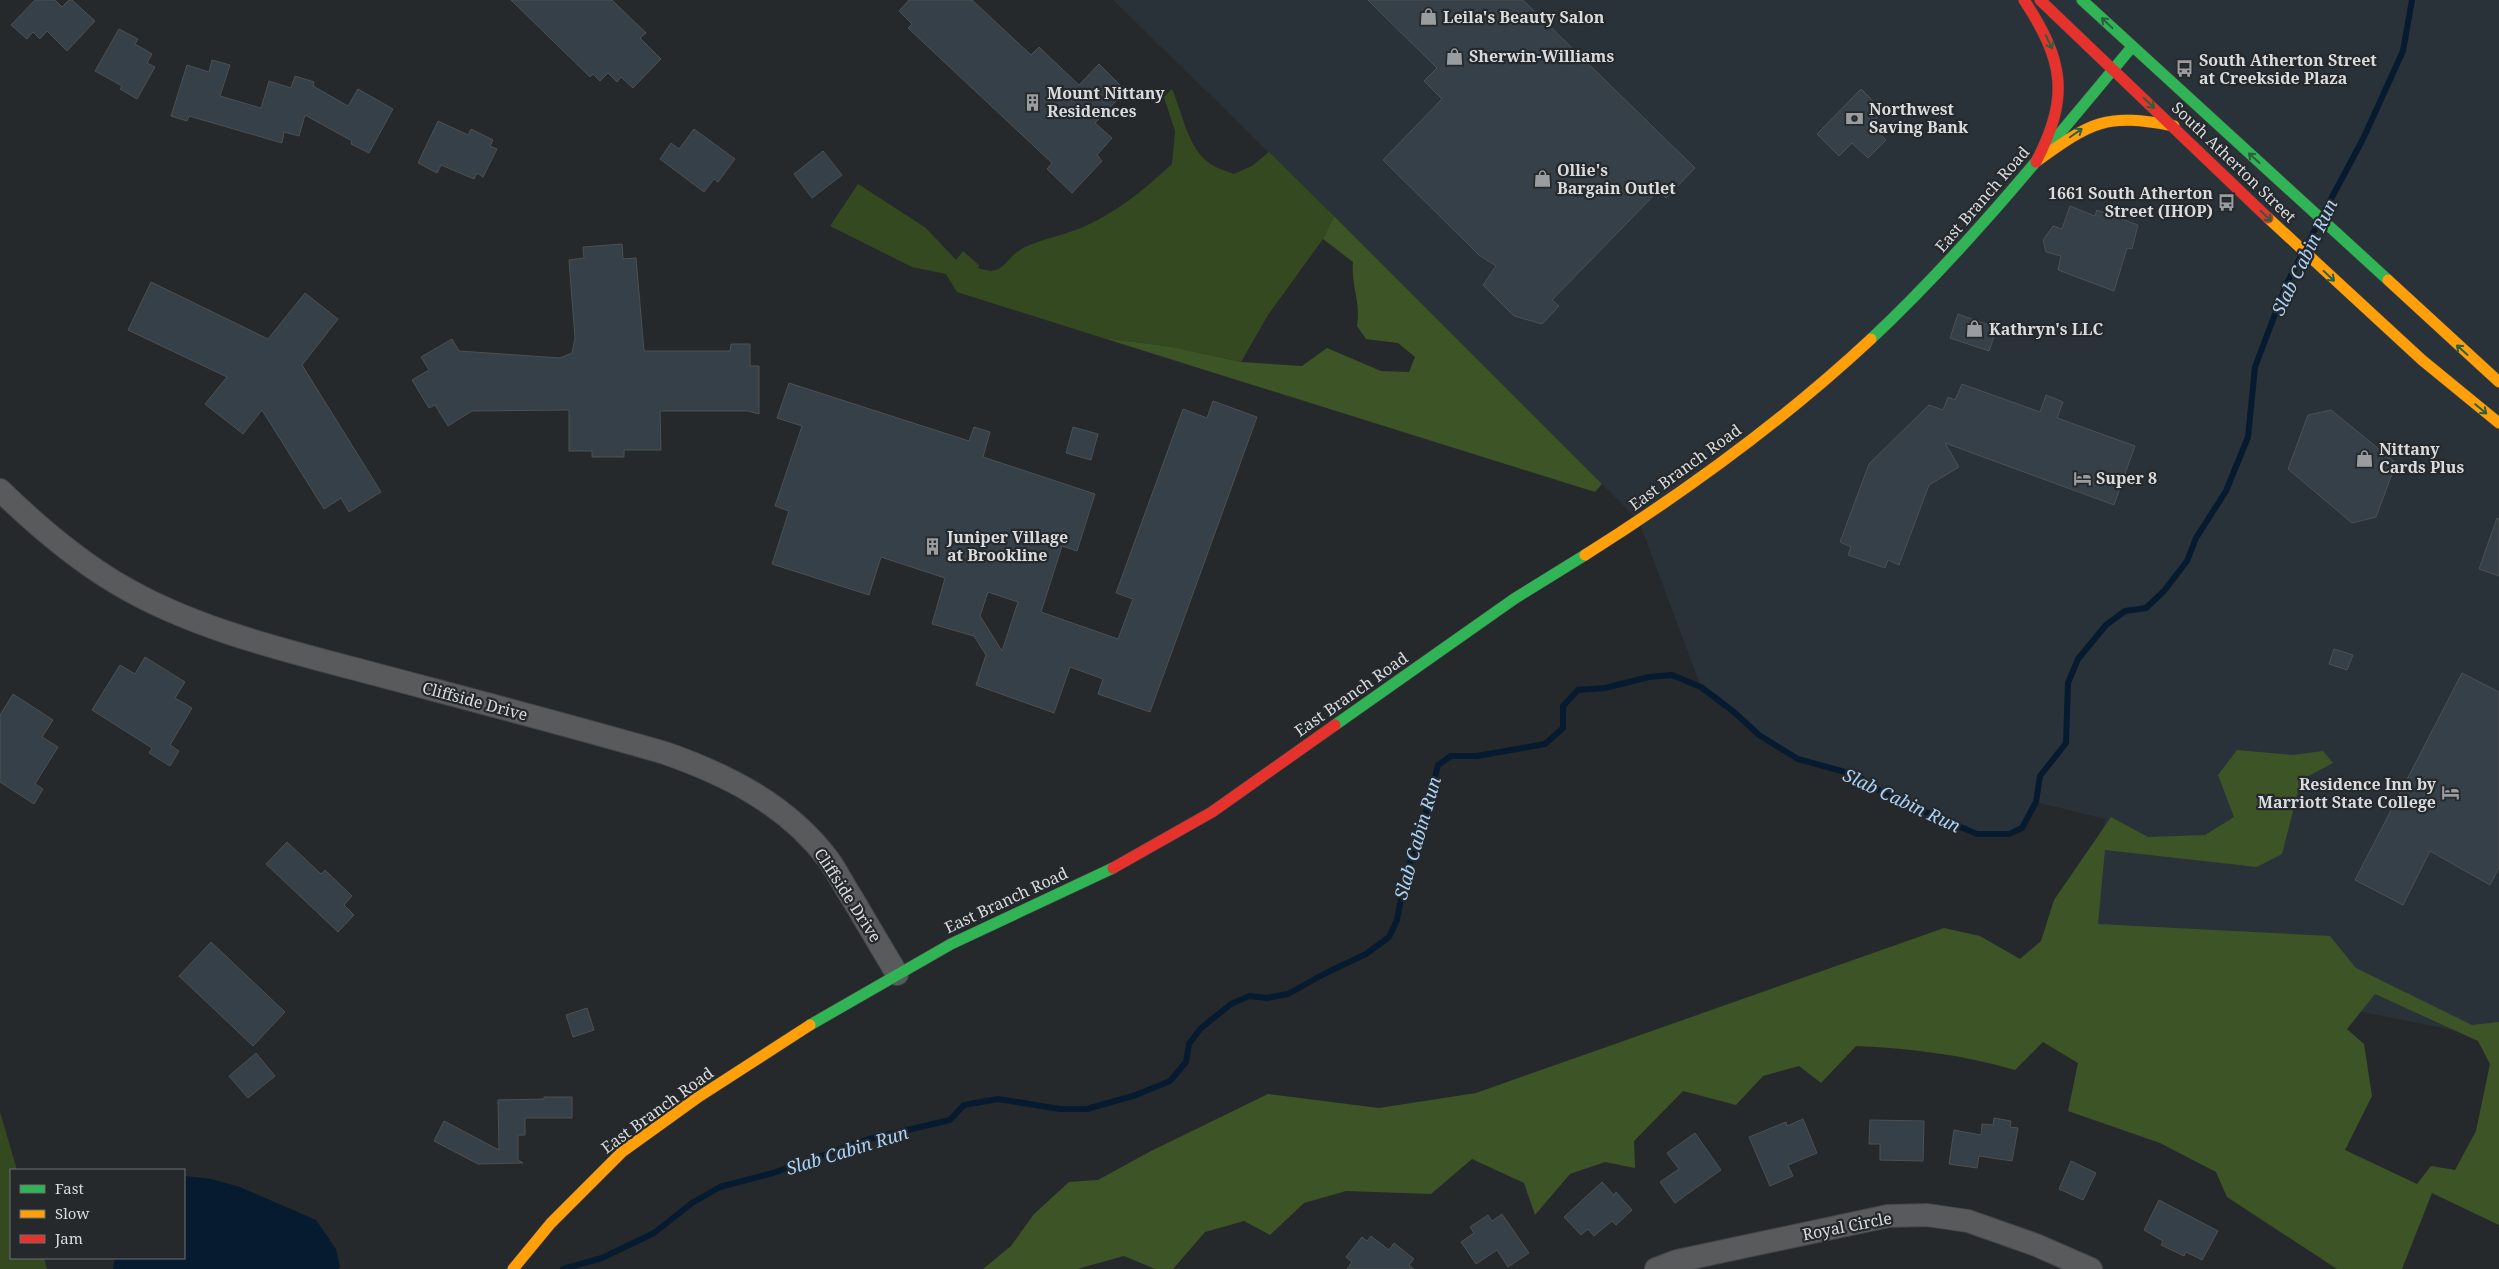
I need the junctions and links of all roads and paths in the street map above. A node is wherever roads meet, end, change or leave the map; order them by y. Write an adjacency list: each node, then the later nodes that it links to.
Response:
1 (2024, 0): 7 (main road, one-way to 7)
2 (2040, 0): 5 (main road, South Atherton Street)
3 (2082, 0): 4 (main road, South Atherton Street, one-way to 3)
4 (2132, 47): 5 (main road, East Branch Road); 8 (main road, South Atherton Street, one-way to 4)
5 (2114, 69): 6 (main road, South Atherton Street, one-way to 6); 7 (main road, East Branch Road)
6 (2174, 126): 7 (main road, one-way to 6); 9 (main road, South Atherton Street, one-way to 9)
7 (2036, 162): 11 (main road, East Branch Road)
8 (2499, 382)
9 (2499, 423)
10 (0, 490): 11 (street, Cliffside Drive)
11 (897, 974): 13 (main road, East Branch Road)
12 (2062, 1263): 14 (street, Royal Circle); 15 (street, Royal Circle)
13 (514, 1269)
14 (1656, 1269)
15 (2091, 1269)

